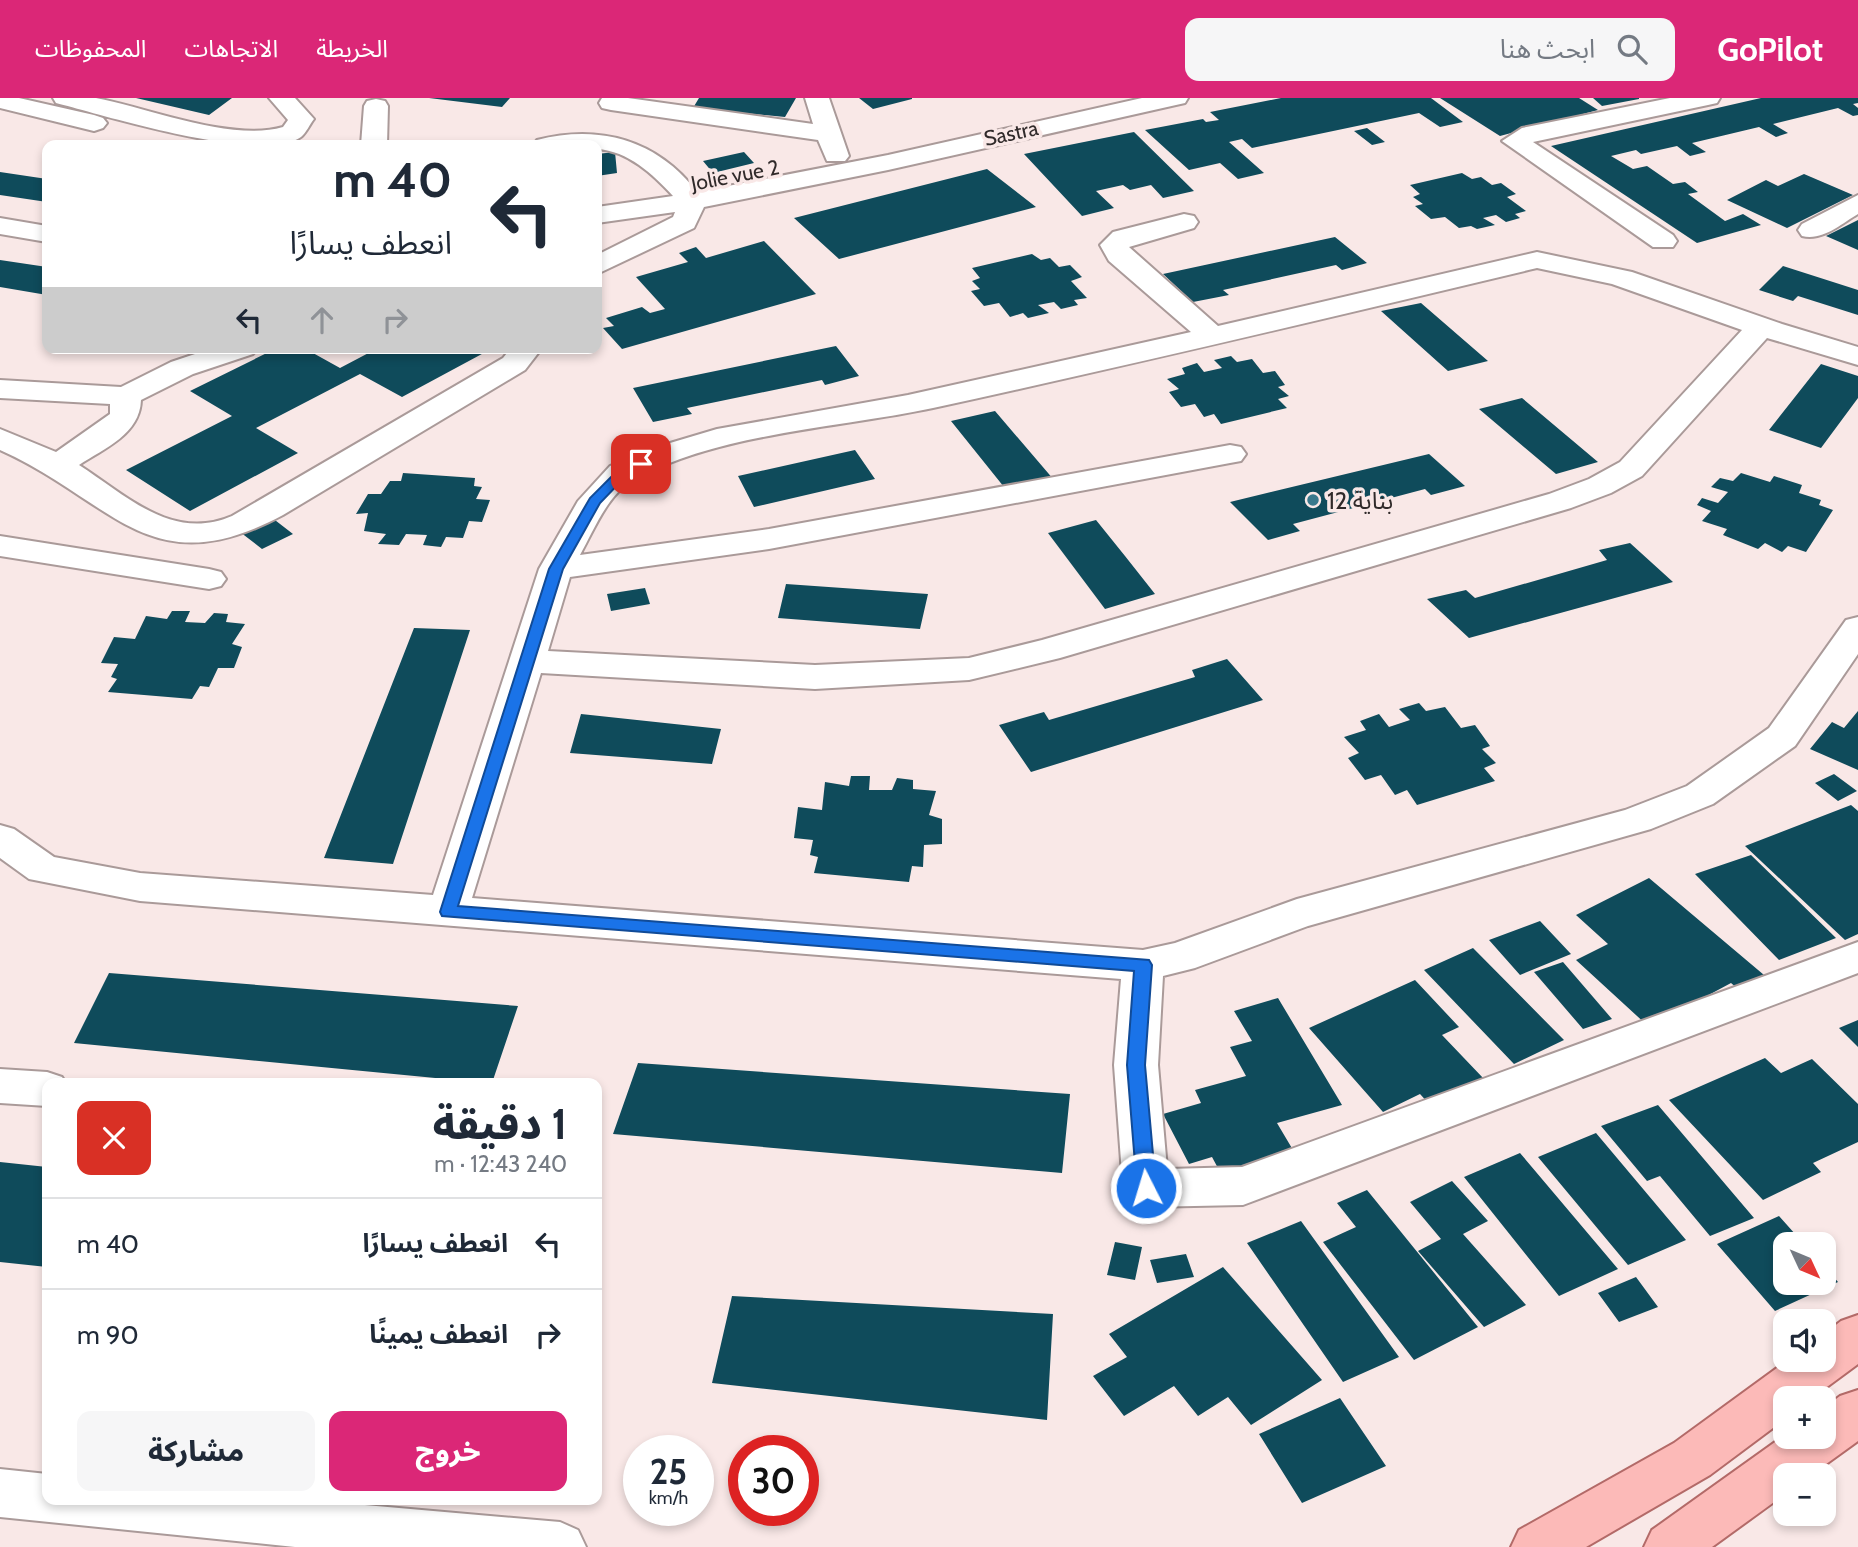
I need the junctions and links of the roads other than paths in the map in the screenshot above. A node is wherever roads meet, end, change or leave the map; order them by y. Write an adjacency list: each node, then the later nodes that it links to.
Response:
1 (65, 98): 11 (street)
2 (281, 98): 11 (street)
3 (817, 98): 17 (street)
4 (1081, 98): 16 (street, Sastra)
5 (1177, 98): 17 (street, Sastra)
6 (1708, 98): 26 (street)
7 (0, 101): 13 (street)
8 (611, 103): 17 (street)
9 (376, 106): 14 (street)
10 (0, 120): 12 (street)
11 (298, 138)
12 (85, 140)
13 (163, 140)
14 (374, 140)
15 (602, 142): 18 (street)
16 (872, 147): 17 (street, Jolie vue 2)
17 (836, 154): 18 (street, Jolie vue 2)
18 (686, 194): 19 (street, Jolie vue 2); 21 (street, Jolie vue 2); 27 (street)
19 (602, 196)
20 (1858, 203): 24 (street)
21 (602, 214)
22 (1184, 222): 29 (street)
23 (0, 226): 25 (street)
24 (1812, 230)
25 (42, 233)
26 (1662, 241)
27 (602, 263)
28 (1761, 327): 29 (street); 32 (street); 42 (street)
29 (1213, 335): 39 (street)
30 (225, 354): 34 (street)
31 (522, 354): 37 (street)
32 (1858, 356)
33 (0, 388): 34 (street)
34 (126, 396): 37 (street)
35 (0, 438): 37 (street)
36 (1230, 454): 39 (street)
37 (58, 465)
38 (0, 546): 40 (street)
39 (556, 569): 42 (street)
40 (209, 579)
41 (1858, 628): 46 (street)
42 (526, 661): 44 (street)
43 (0, 839): 44 (street)
44 (448, 912): 46 (street)
45 (1858, 957): 46 (street)
46 (1143, 965)
47 (0, 1086): 48 (street)
48 (42, 1089)
49 (1858, 1336): 55 (main road)
50 (1858, 1412): 56 (main road)
51 (0, 1493): 52 (street)
52 (42, 1498)
53 (132, 1505): 54 (street)
54 (561, 1547)
55 (1536, 1547)
56 (1670, 1547)

